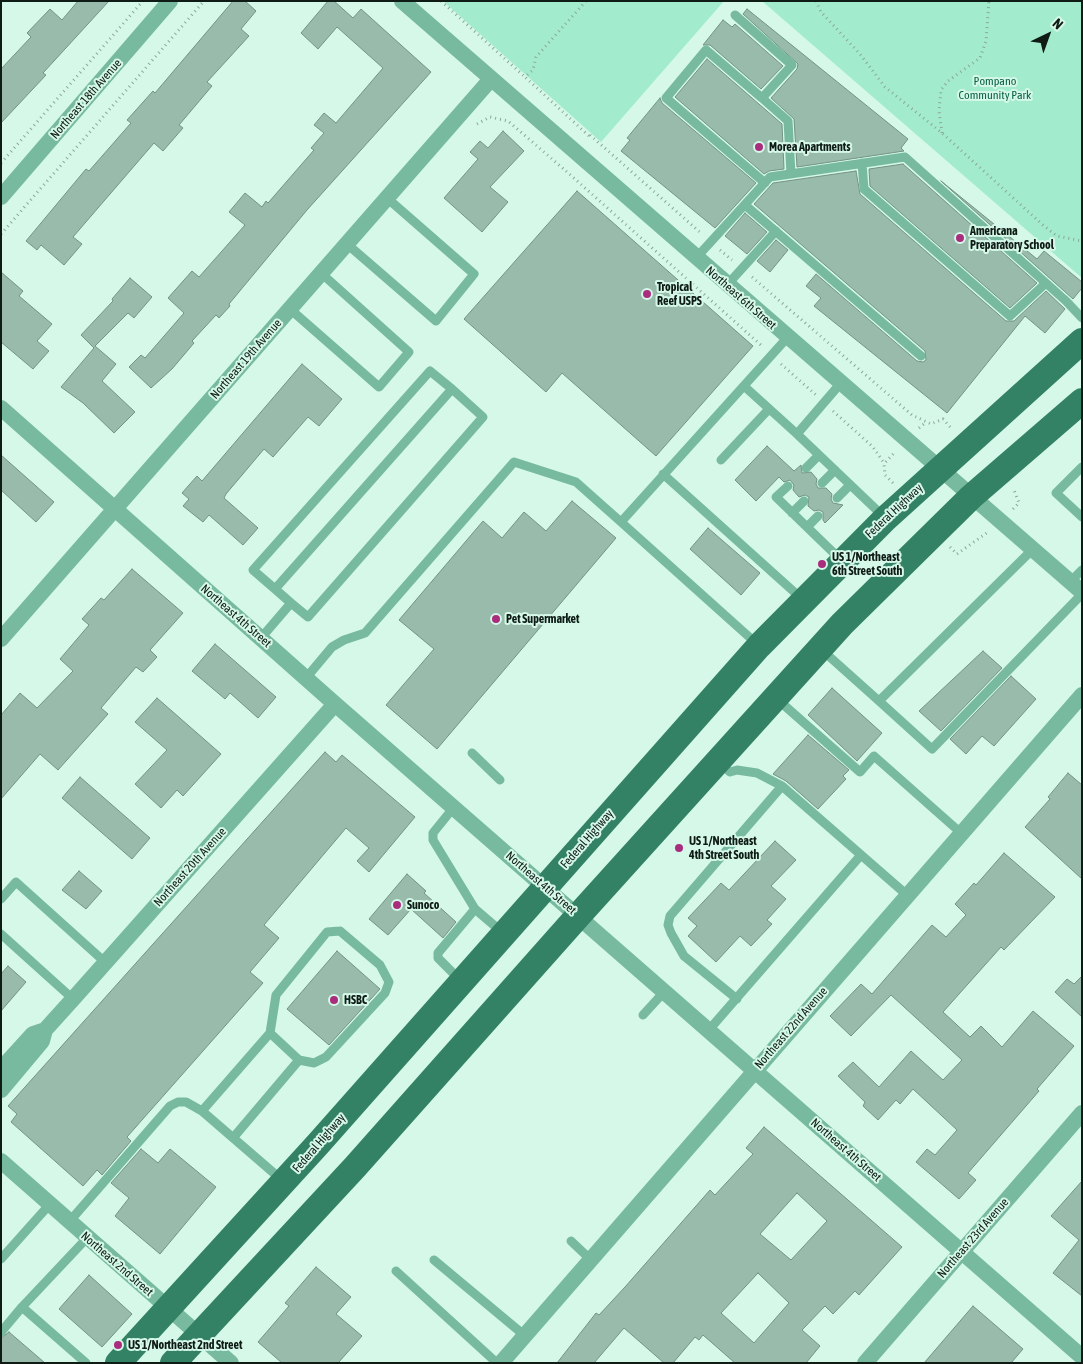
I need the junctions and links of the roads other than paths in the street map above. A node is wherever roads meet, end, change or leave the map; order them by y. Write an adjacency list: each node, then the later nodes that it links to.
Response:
1 (170, 1): 9 (street, Northeast 18th Avenue)
2 (402, 1): 4 (street, Northeast 6th Street)
3 (735, 15): 5 (lane)
4 (491, 79): 10 (street, Northeast 19th Avenue); 14 (street, Northeast 6th Street)
5 (762, 98): 7 (lane); 8 (lane)
6 (862, 163): 7 (lane); 16 (lane); 16 (lane)
7 (791, 174): 8 (lane)
8 (765, 183): 11 (lane)
9 (1, 197)
10 (387, 198): 13 (street, Northeast 19th Avenue); 13 (lane)
11 (745, 205): 12 (lane); 14 (lane)
12 (776, 231): 17 (lane); 22 (lane)
13 (347, 244): 15 (street, Northeast 19th Avenue)
14 (696, 258): 17 (street, Northeast 6th Street)
15 (321, 274): 18 (street, Northeast 19th Avenue); 18 (lane)
16 (1046, 283): 19 (lane)
17 (727, 285): 20 (street, Northeast 6th Street)
18 (290, 309): 43 (street, Northeast 19th Avenue)
19 (1082, 318)
20 (787, 338): 23 (street, Northeast 6th Street); 24 (lane)
21 (1082, 341): 34 (main road, Federal Highway)
22 (921, 356)
23 (840, 384): 29 (lane); 34 (street, Northeast 6th Street)
24 (744, 386): 28 (lane); 36 (lane)
25 (452, 389): 53 (lane); 53 (lane); 56 (lane)
26 (1082, 401): 41 (main road)
27 (1, 408): 43 (street, Northeast 4th Street)
28 (769, 409): 29 (lane); 31 (lane)
29 (797, 434): 30 (lane)
30 (819, 455): 32 (lane); 35 (lane)
31 (721, 460)
32 (806, 468)
33 (1082, 468): 46 (lane)
34 (938, 469): 41 (street, Northeast 6th Street); 47 (main road, Federal Highway)
35 (835, 470): 37 (lane); 38 (lane)
36 (663, 474): 48 (lane); 55 (lane)
37 (822, 483)
38 (850, 485): 40 (lane); 47 (lane)
39 (788, 486): 44 (lane)
40 (837, 498)
41 (971, 498): 50 (street, Northeast 6th Street); 60 (main road)
42 (804, 501): 44 (lane)
43 (115, 509): 57 (street, Northeast 4th Street); 58 (street, Northeast 19th Avenue)
44 (792, 513): 49 (lane)
45 (818, 516): 49 (lane)
46 (1082, 517)
47 (886, 518): 51 (main road, Federal Highway)
48 (621, 522): 59 (lane); 61 (lane)
49 (807, 527): 51 (lane)
50 (1032, 550): 54 (street, Northeast 6th Street); 64 (lane)
51 (842, 561): 55 (main road, Federal Highway)
52 (1082, 570): 54 (lane)
53 (275, 589): 56 (lane)
54 (1078, 590): 64 (lane)
55 (804, 600): 59 (main road, Federal Highway)
56 (291, 603): 57 (lane)
57 (261, 638): 61 (street, Northeast 4th Street)
58 (1, 639)
59 (759, 646): 73 (main road, Federal Highway)
60 (820, 648): 63 (main road); 64 (lane)
61 (306, 678): 65 (street, Northeast 4th Street)
62 (1082, 695): 71 (street, Northeast 22nd Avenue)
63 (775, 697): 67 (main road); 71 (lane)
64 (879, 701)
65 (335, 704): 70 (street, Northeast 4th Street); 80 (street, Northeast 20th Avenue)
66 (472, 753): 68 (lane)
67 (716, 762): 69 (lane); 77 (main road)
68 (500, 780)
69 (782, 786): 72 (lane); 84 (lane)
70 (454, 807): 73 (street, Northeast 4th Street); 76 (lane)
71 (961, 833): 74 (street, Northeast 22nd Avenue)
72 (862, 855): 74 (lane); 84 (lane)
73 (546, 886): 77 (street, Northeast 4th Street); 79 (main road, Federal Highway)
74 (907, 895): 91 (street, Northeast 22nd Avenue)
75 (1, 899): 80 (lane)
76 (475, 909): 79 (lane); 81 (lane)
77 (578, 916): 82 (street, Northeast 4th Street); 110 (main road)
78 (1, 934): 83 (lane)
79 (503, 934): 81 (main road, Federal Highway)
80 (106, 963): 83 (street, Northeast 20th Avenue)
81 (461, 981): 97 (main road, Federal Highway)
82 (664, 992): 85 (lane); 87 (street, Northeast 4th Street)
83 (73, 999): 86 (street, Northeast 20th Avenue)
84 (737, 999): 87 (lane)
85 (643, 1015)
86 (45, 1030): 90 (street, Northeast 20th Avenue); 92 (street, Northeast 20th Avenue)
87 (708, 1031): 91 (street, Northeast 4th Street)
88 (270, 1033): 89 (lane); 89 (lane); 93 (lane)
89 (300, 1060): 95 (lane)
90 (1, 1069)
91 (753, 1071): 102 (street, Northeast 4th Street); 103 (street, Northeast 22nd Avenue)
92 (1, 1090)
93 (202, 1111): 95 (lane); 99 (lane)
94 (1082, 1113): 102 (street, Northeast 23rd Avenue)
95 (233, 1138): 97 (lane)
96 (2, 1161): 98 (street, Northeast 2nd Street)
97 (284, 1182): 108 (main road, Federal Highway)
98 (50, 1204): 99 (street, Northeast 2nd Street); 104 (lane)
99 (69, 1222): 100 (street, Northeast 2nd Street)
100 (87, 1238): 107 (lane); 108 (street, Northeast 2nd Street)
101 (571, 1241): 103 (lane)
102 (962, 1251): 112 (street, Northeast 4th Street); 118 (street, Northeast 23rd Avenue)
103 (590, 1259): 111 (street, Northeast 22nd Avenue)
104 (1, 1260)
105 (434, 1260): 111 (lane)
106 (396, 1271): 117 (lane)
107 (22, 1307): 109 (lane); 113 (lane)
108 (167, 1308): 110 (street, Northeast 2nd Street); 114 (main road, Federal Highway)
109 (1, 1332)
110 (198, 1334): 115 (main road); 116 (street, Northeast 2nd Street)
111 (524, 1335): 117 (street, Northeast 22nd Avenue)
112 (1082, 1357)
113 (86, 1363)
114 (118, 1363)
115 (173, 1363)
116 (231, 1363)
117 (499, 1363)
118 (865, 1363)

